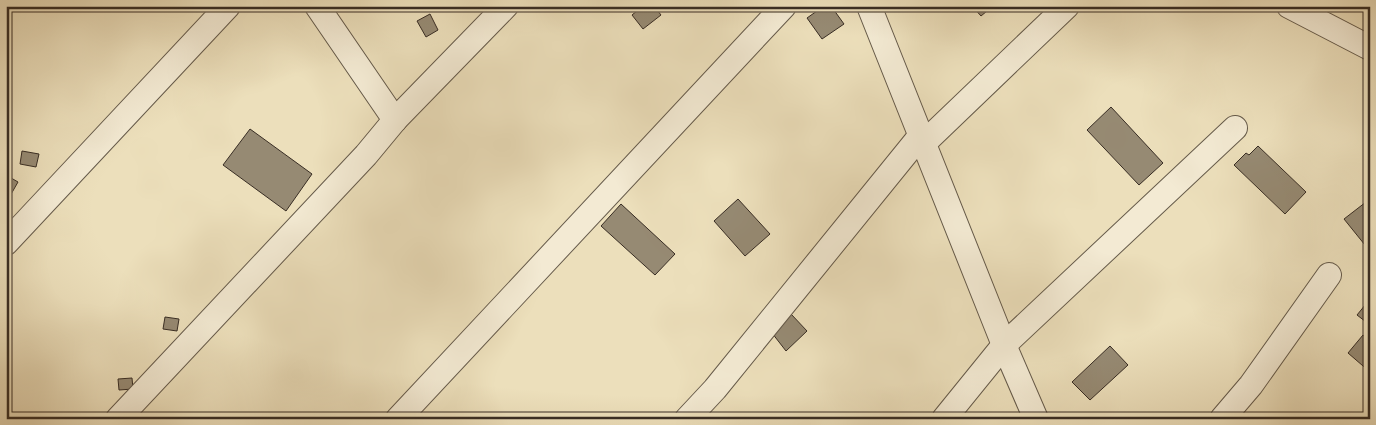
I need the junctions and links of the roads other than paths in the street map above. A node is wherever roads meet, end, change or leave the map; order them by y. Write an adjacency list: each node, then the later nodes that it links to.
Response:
1 (228, 6): 12 (street)
2 (317, 6): 9 (street)
3 (506, 6): 9 (street)
4 (784, 6): 16 (street)
5 (869, 6): 11 (street)
6 (1068, 6): 11 (street)
7 (1289, 6): 8 (street)
8 (1370, 48)
9 (395, 120): 15 (street)
10 (1235, 128): 14 (street)
11 (923, 139): 14 (street); 17 (street)
12 (6, 243)
13 (1329, 275): 20 (street)
14 (1004, 345): 18 (street); 19 (street)
15 (118, 419)
16 (398, 419)
17 (687, 419)
18 (944, 419)
19 (1036, 419)
20 (1222, 419)

